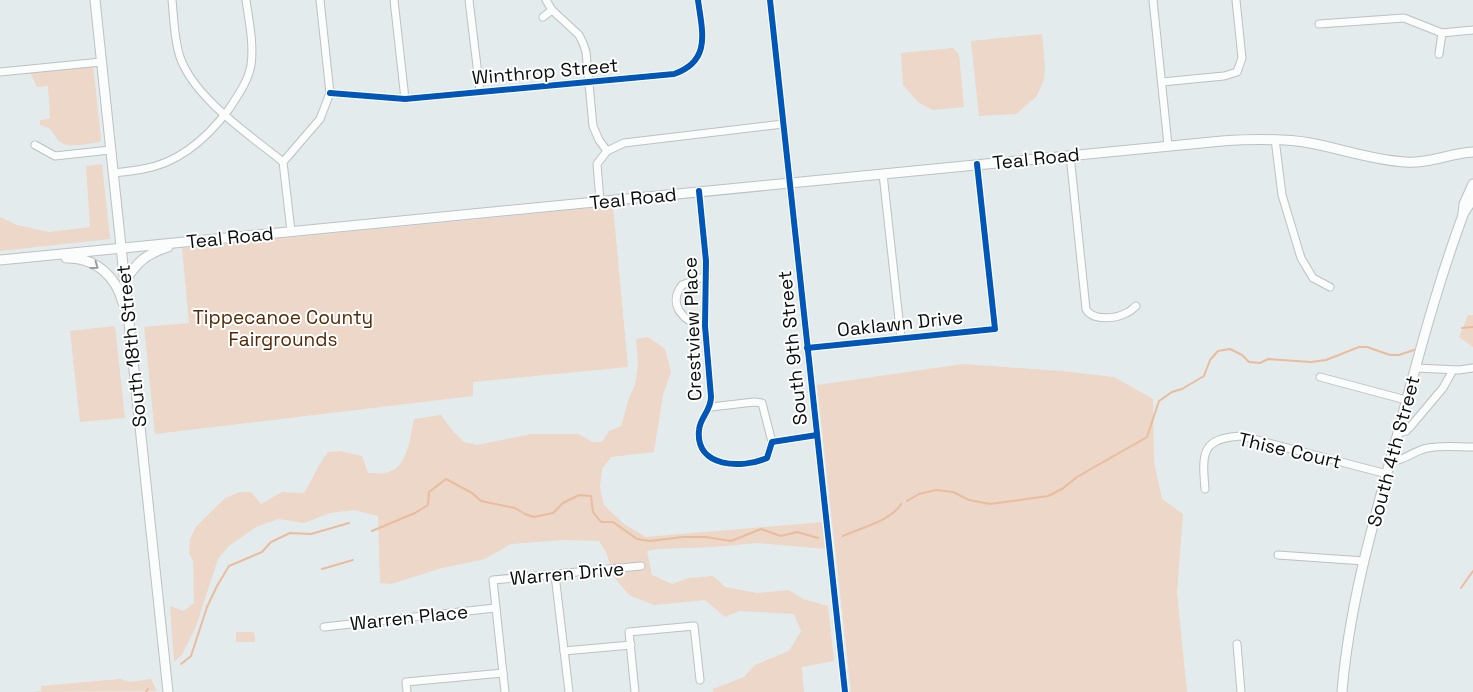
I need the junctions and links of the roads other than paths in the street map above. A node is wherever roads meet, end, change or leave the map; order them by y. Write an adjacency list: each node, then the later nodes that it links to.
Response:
1 (95, 0): 18 (main road, South 18th Street)
2 (172, 0): 25 (street)
3 (246, 0): 25 (street)
4 (320, 0): 23 (street)
5 (394, 0): 24 (street)
6 (469, 0): 22 (street)
7 (546, 0): 12 (street)
8 (698, 0): 20 (street, Winthrop Street)
9 (770, 0): 26 (street, South 9th Street)
10 (1153, 0): 21 (street)
11 (1236, 0): 21 (street)
12 (552, 10): 13 (street); 20 (street)
13 (542, 17)
14 (1319, 24): 16 (street)
15 (1473, 30): 16 (street)
16 (1442, 33): 17 (street)
17 (1439, 54)
18 (101, 62): 19 (street); 31 (main road, South 18th Street)
19 (0, 72)
20 (588, 82): 22 (street, Winthrop Street); 32 (street)
21 (1162, 82): 29 (street)
22 (480, 91): 24 (street, Winthrop Street)
23 (330, 94): 24 (street, Winthrop Street); 38 (street)
24 (405, 99)
25 (225, 114): 38 (street); 40 (street)
26 (783, 124): 32 (street); 42 (street, South 9th Street)
27 (1275, 139): 29 (main road, Teal Road); 37 (main road, Teal Road); 55 (street)
28 (35, 145): 31 (street)
29 (1168, 145): 35 (main road, Teal Road)
30 (1473, 148): 34 (main road)
31 (110, 150): 40 (main road, South 18th Street)
32 (607, 151): 46 (street)
33 (1473, 152): 34 (main road, Teal Road)
34 (1461, 153): 37 (main road, Teal Road)
35 (1070, 155): 39 (main road, Teal Road); 56 (street)
36 (1473, 158): 37 (main road)
37 (1435, 160)
38 (283, 162): 48 (street)
39 (977, 164): 41 (main road, Teal Road); 59 (street, Oaklawn Drive)
40 (113, 173): 50 (main road, South 18th Street)
41 (884, 174): 42 (main road, Teal Road); 59 (street)
42 (789, 183): 44 (main road, Teal Road); 60 (street, South 9th Street)
43 (1473, 184): 47 (main road)
44 (699, 191): 46 (main road, Teal Road); 53 (street, Crestview Place)
45 (1473, 199): 47 (main road)
46 (600, 201): 48 (main road, Teal Road)
47 (1463, 214): 61 (main road, South 4th Street)
48 (291, 231): 49 (main road, Teal Road)
49 (202, 240): 50 (main road, Teal Road); 54 (main road)
50 (121, 248): 51 (main road, Teal Road); 54 (main road, South 18th Street)
51 (31, 256): 52 (main road, Teal Road); 57 (main road, one-way to 57)
52 (0, 260)
53 (706, 276): 58 (street, Crestview Place); 58 (street)
54 (125, 281): 57 (main road, South 18th Street)
55 (1330, 287)
56 (1136, 306)
57 (130, 326): 85 (main road, South 18th Street)
58 (705, 326): 66 (street, Crestview Place)
59 (902, 338): 60 (street, Oaklawn Drive)
60 (807, 348): 68 (street, South 9th Street)
61 (1416, 368): 63 (street); 65 (main road, South 4th Street)
62 (1473, 368): 63 (street)
63 (1453, 370): 67 (street)
64 (1320, 377): 65 (street)
65 (1406, 400): 67 (main road, South 4th Street)
66 (711, 406): 69 (street, Crestview Place); 69 (street, Crestview Place)
67 (1398, 433): 71 (main road, South 4th Street)
68 (817, 435): 69 (street); 90 (street, South 9th Street)
69 (772, 442)
70 (1473, 447): 71 (street)
71 (1391, 460): 72 (main road, South 4th Street)
72 (1387, 474): 73 (street, Thise Court); 75 (main road, South 4th Street)
73 (1205, 489)
74 (1278, 554): 75 (street)
75 (1364, 560): 92 (main road, South 4th Street)
76 (641, 566): 77 (street, Warren Drive)
77 (555, 575): 78 (street, Warren Drive); 82 (street)
78 (495, 608): 79 (street, Warren Place); 83 (street)
79 (324, 627)
80 (1237, 644): 91 (street)
81 (630, 645): 82 (street); 84 (street); 89 (street)
82 (564, 651): 88 (street)
83 (503, 673): 86 (street); 87 (street)
84 (700, 680)
85 (168, 692)
86 (407, 692)
87 (505, 692)
88 (569, 692)
89 (636, 692)
90 (845, 692)
91 (1241, 692)
92 (1342, 692)

